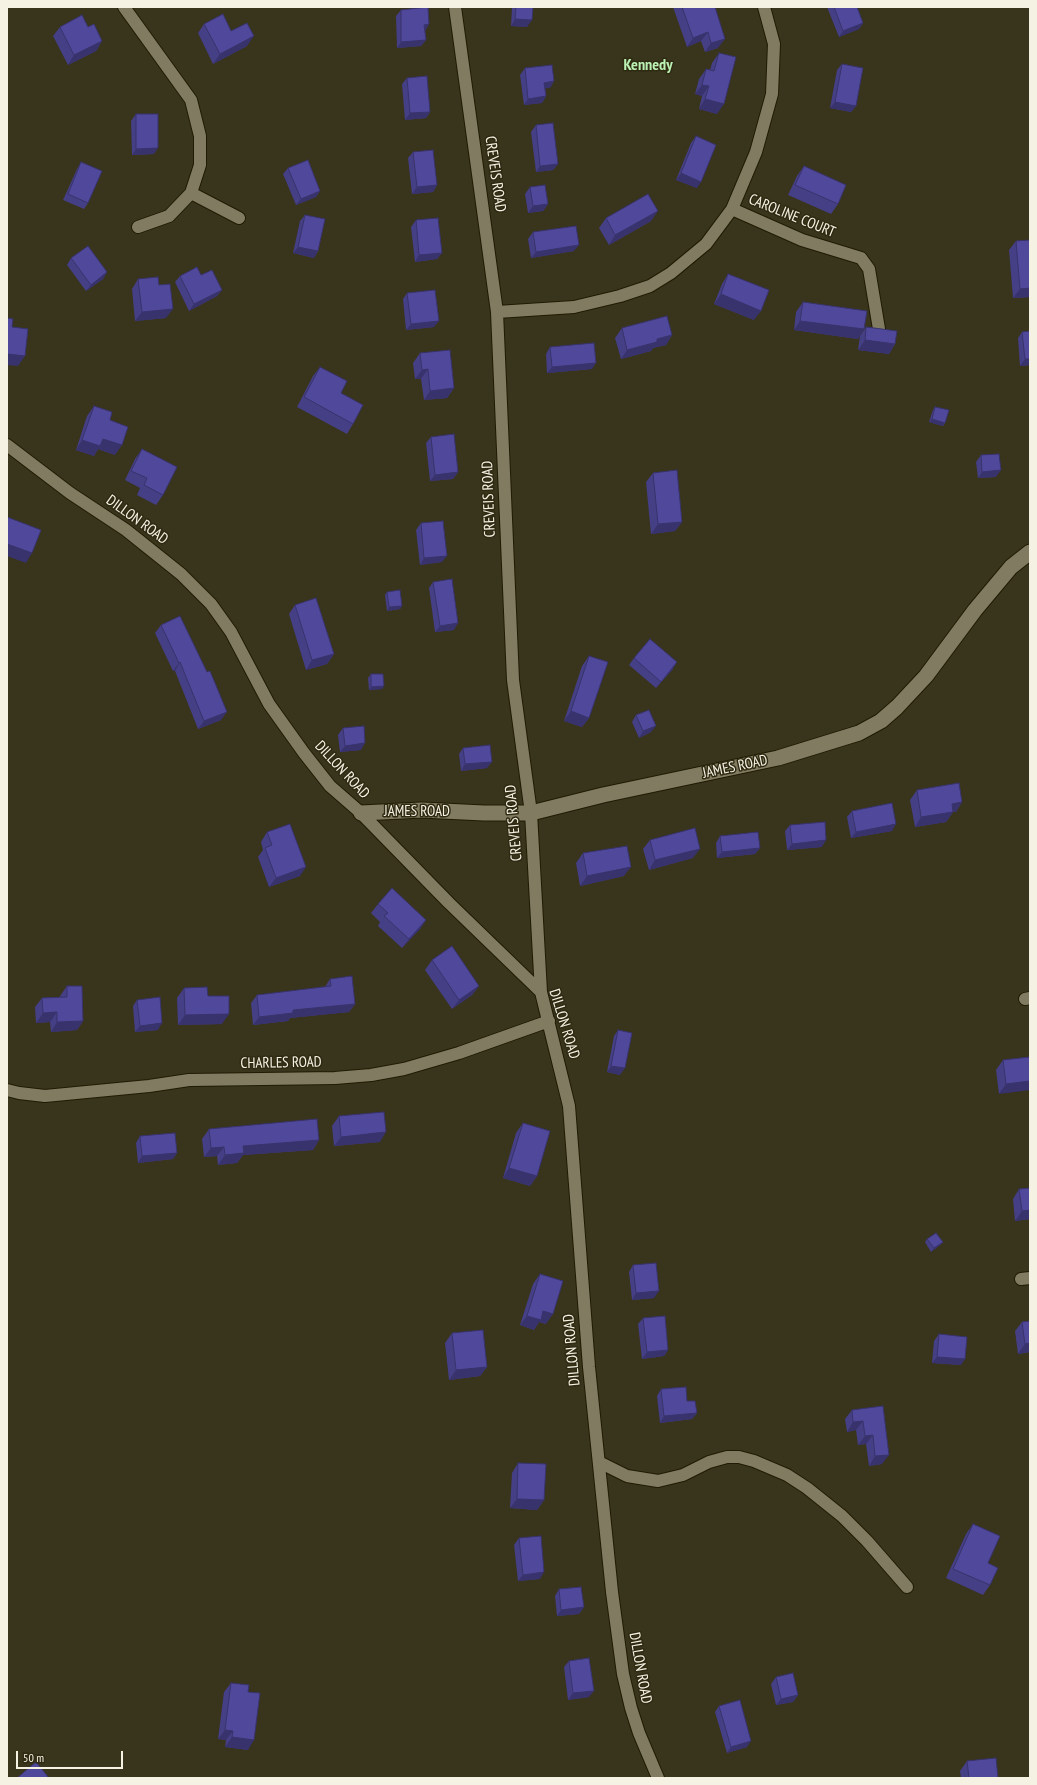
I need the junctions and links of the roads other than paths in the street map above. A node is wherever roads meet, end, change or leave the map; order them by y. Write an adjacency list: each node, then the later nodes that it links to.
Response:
1 (124, 7): 4 (street)
2 (455, 7): 8 (street, CREVEIS ROAD)
3 (764, 7): 5 (street)
4 (190, 193): 6 (street); 7 (street)
5 (732, 209): 8 (street); 9 (street, CAROLINE COURT)
6 (238, 218)
7 (138, 227)
8 (498, 312): 13 (street, CREVEIS ROAD)
9 (879, 329)
10 (7, 445): 12 (street, DILLON ROAD)
11 (1030, 552): 13 (street, JAMES ROAD)
12 (361, 813): 13 (street, JAMES ROAD); 14 (street, DILLON ROAD)
13 (531, 813): 14 (street, CREVEIS ROAD)
14 (541, 992): 15 (street, DILLON ROAD)
15 (549, 1021): 16 (street, CHARLES ROAD); 17 (street, DILLON ROAD)
16 (7, 1090)
17 (599, 1462): 18 (street); 19 (street, DILLON ROAD)
18 (906, 1588)
19 (658, 1778)

